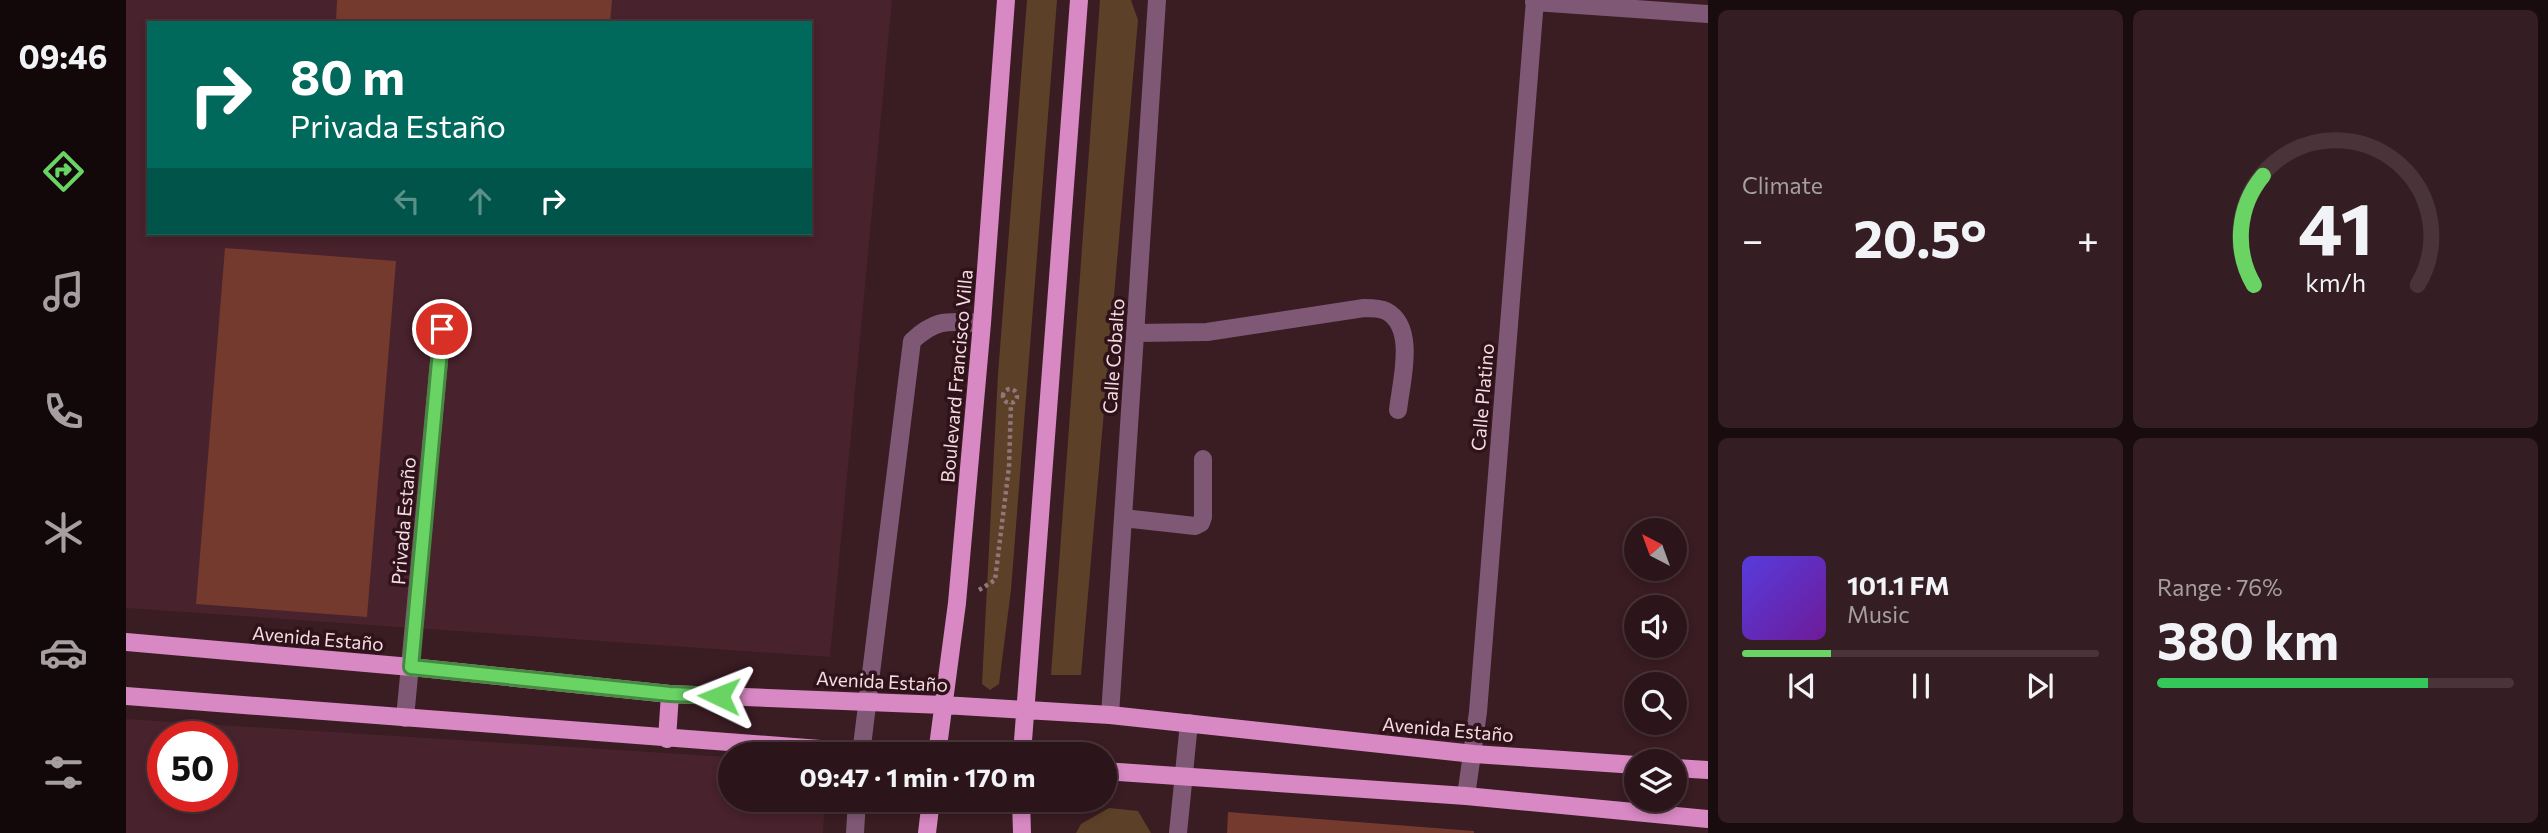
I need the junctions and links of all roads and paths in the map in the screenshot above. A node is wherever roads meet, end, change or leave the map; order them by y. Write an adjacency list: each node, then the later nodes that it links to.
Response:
1 (1006, 0): 6 (main road, Boulevard Francisco Villa)
2 (1079, 0): 20 (main road)
3 (1157, 0): 8 (street, Calle Cobalto)
4 (1535, 1): 5 (street); 29 (street, Calle Platino)
5 (1708, 15)
6 (982, 323): 13 (main road, Boulevard Francisco Villa); 18 (street)
7 (442, 329): 15 (street, Privada Estaño)
8 (1136, 334): 10 (street); 12 (street, Calle Cobalto)
9 (1012, 403): 13 (path)
10 (1398, 410)
11 (1203, 459): 12 (street)
12 (1123, 518): 21 (street, Calle Cobalto)
13 (957, 603): 19 (main road, Boulevard Francisco Villa)
14 (126, 642): 15 (main road, Avenida Estaño)
15 (411, 667): 16 (main road, Avenida Estaño); 22 (street, Privada Estaño)
16 (670, 694): 18 (main road, Avenida Estaño); 24 (main road)
17 (126, 696): 22 (main road)
18 (867, 701): 19 (main road, Avenida Estaño); 26 (street)
19 (943, 705): 20 (main road, Avenida Estaño); 27 (main road, Boulevard Francisco Villa)
20 (1024, 711): 21 (main road, Avenida Estaño); 28 (main road)
21 (1110, 715): 23 (main road, Avenida Estaño)
22 (405, 718): 24 (main road)
23 (1189, 723): 29 (main road, Avenida Estaño); 34 (street)
24 (667, 738): 25 (main road)
25 (718, 742)
26 (862, 742)
27 (938, 742)
28 (1023, 742)
29 (1474, 754): 30 (main road, Avenida Estaño); 35 (street, Calle Platino)
30 (1624, 764)
31 (1687, 769): 32 (main road)
32 (1708, 770)
33 (1117, 772): 34 (main road)
34 (1182, 776): 35 (main road); 43 (street)
35 (1466, 796): 39 (main road)
36 (856, 812): 40 (street)
37 (930, 812): 41 (main road)
38 (1021, 812): 42 (main road)
39 (1708, 819)
40 (855, 833)
41 (927, 833)
42 (1021, 833)
43 (1178, 833)

